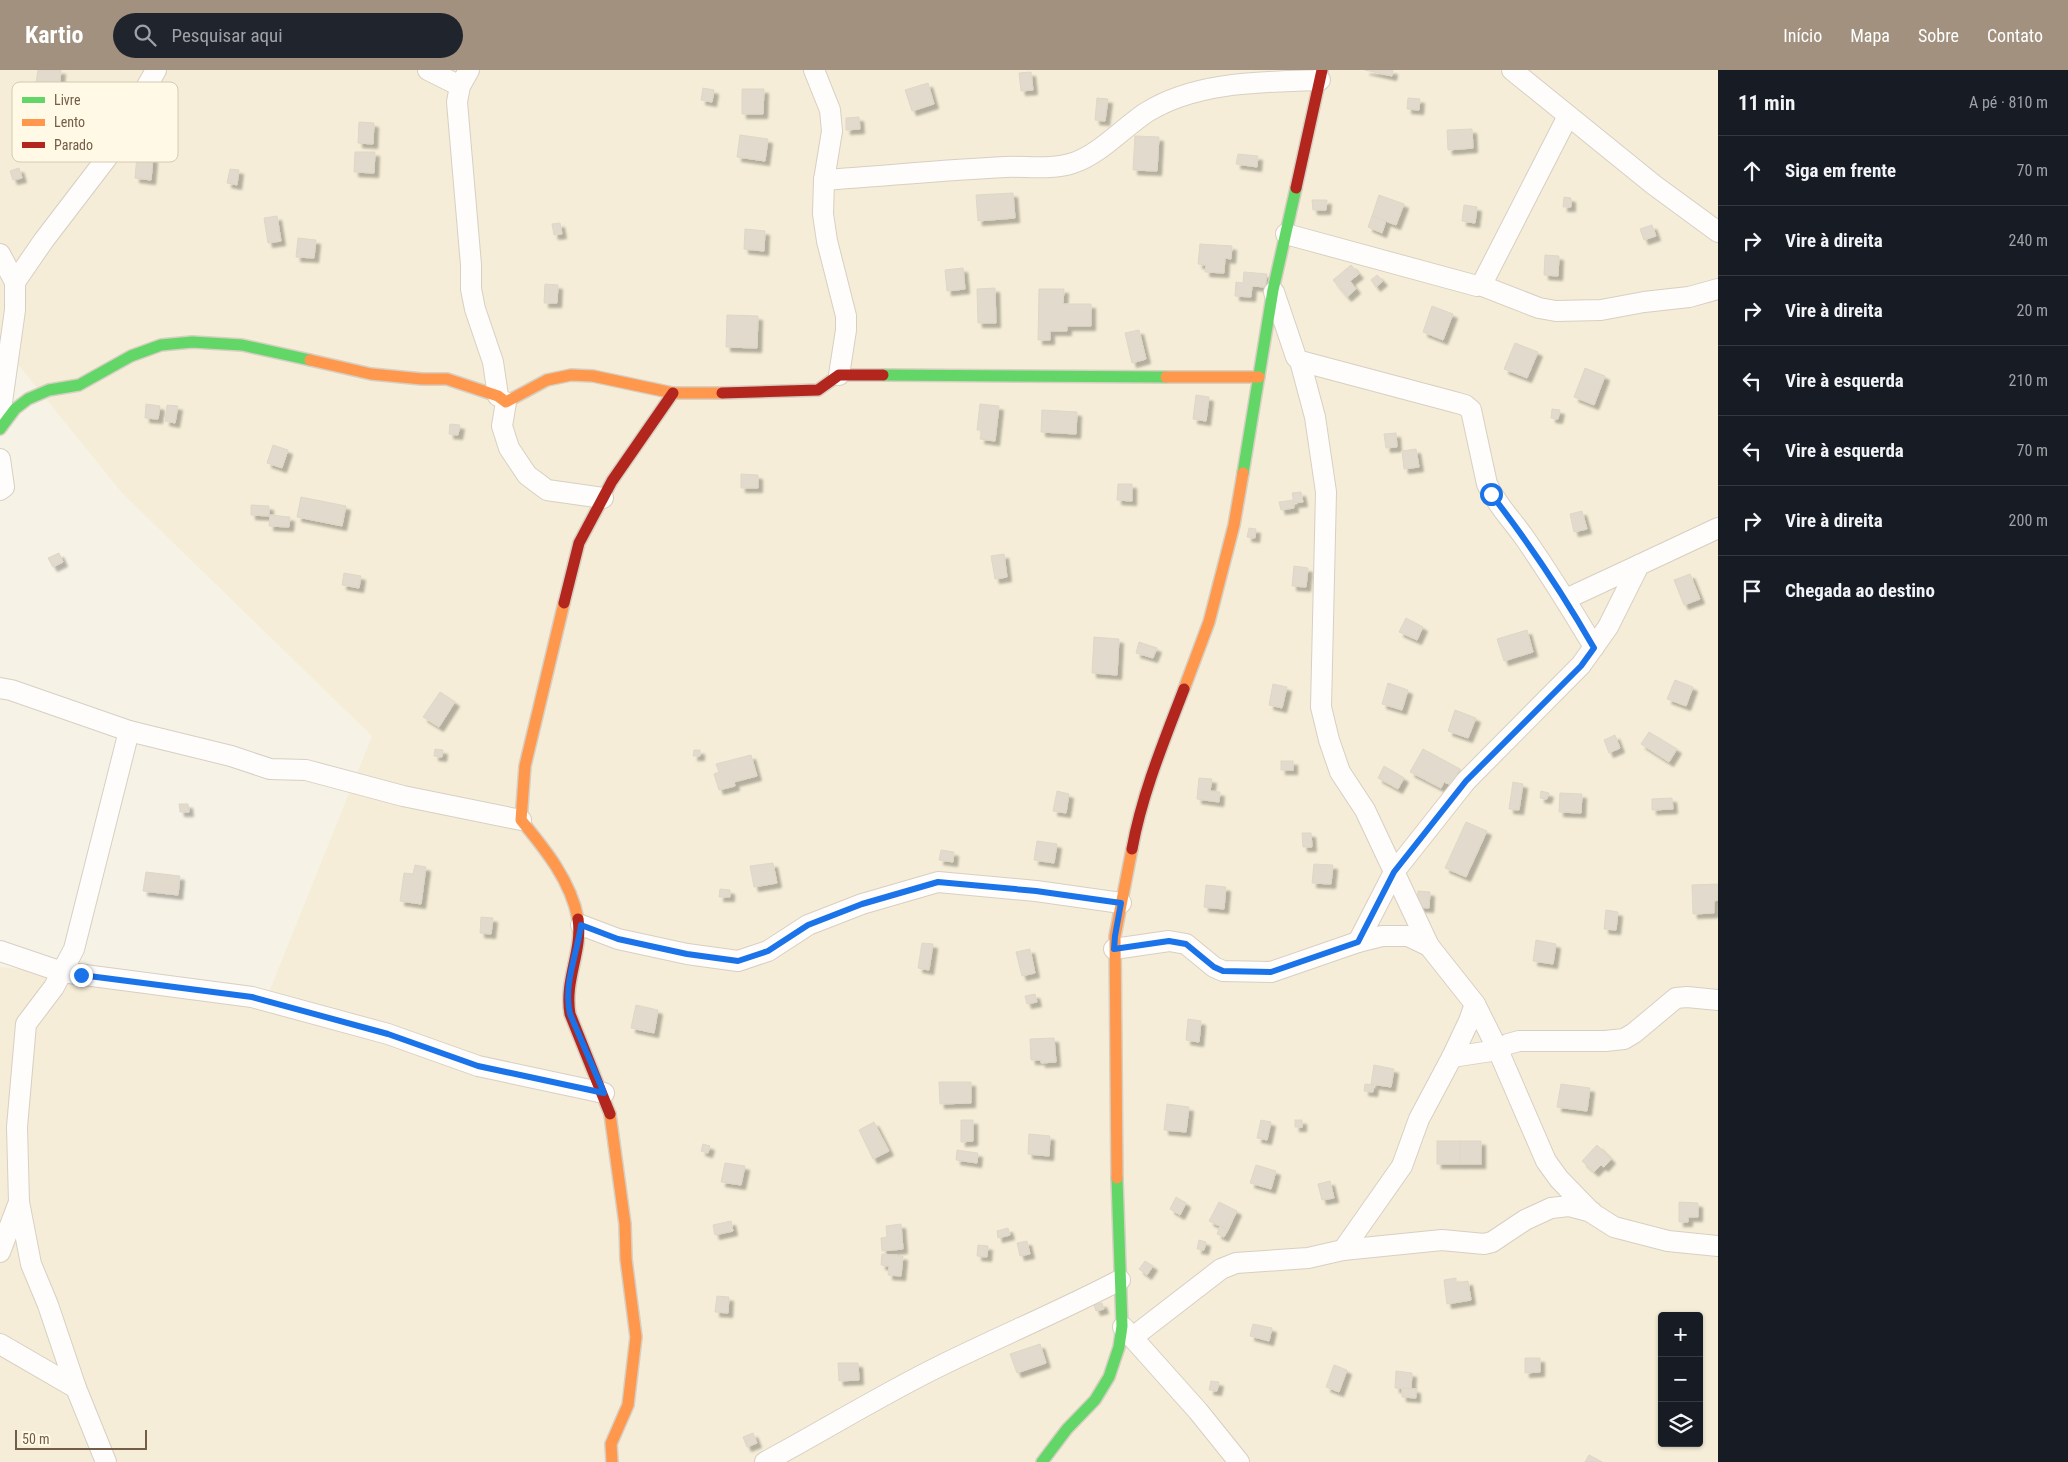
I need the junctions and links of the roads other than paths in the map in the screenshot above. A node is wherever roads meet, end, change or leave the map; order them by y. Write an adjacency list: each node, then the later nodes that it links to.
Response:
1 (156, 70): 7 (street)
2 (428, 70): 6 (street)
3 (814, 70): 10 (street)
4 (1512, 70): 8 (street)
5 (1321, 75): 10 (street); 12 (street)
6 (465, 78): 22 (street)
7 (149, 82)
8 (1568, 116): 11 (street); 15 (street)
9 (104, 162): 14 (street)
10 (824, 180): 19 (street)
11 (1718, 232)
12 (1286, 234): 15 (street); 17 (street)
13 (0, 254): 14 (street)
14 (15, 282): 23 (street)
15 (1480, 284): 16 (street)
16 (1718, 289)
17 (1274, 290): 18 (street); 20 (street)
18 (1300, 361): 30 (street); 35 (street)
19 (838, 375): 20 (street); 21 (street)
20 (1259, 377): 36 (street)
21 (673, 393): 22 (street); 27 (street)
22 (502, 399): 24 (street); 27 (street)
23 (0, 416)
24 (0, 429)
25 (0, 459): 26 (street)
26 (0, 490)
27 (603, 498): 34 (street)
28 (1718, 528): 29 (street)
29 (1639, 565): 30 (street); 31 (street)
30 (1566, 599): 31 (street)
31 (1594, 648): 35 (street)
32 (0, 688): 33 (street)
33 (129, 732): 34 (street); 42 (street)
34 (521, 820): 37 (street)
35 (1394, 872): 38 (street); 39 (street)
36 (1121, 903): 37 (street); 40 (street)
37 (581, 925): 47 (street)
38 (1358, 942): 39 (street); 40 (street)
39 (1429, 946): 44 (street)
40 (1114, 949): 53 (street)
41 (0, 951): 42 (street)
42 (62, 972): 47 (street); 48 (street)
43 (1718, 1000): 45 (street)
44 (1475, 1004): 45 (street); 46 (street)
45 (1498, 1050): 46 (street); 49 (street)
46 (1452, 1057): 51 (street)
47 (604, 1093): 58 (street)
48 (19, 1202): 52 (street); 56 (street)
49 (1592, 1213): 50 (street); 51 (street)
50 (1718, 1246)
51 (1343, 1250): 54 (street)
52 (0, 1252)
53 (1120, 1280): 54 (street); 59 (street)
54 (1128, 1331): 60 (street); 61 (street)
55 (0, 1344): 56 (street)
56 (76, 1388): 57 (street)
57 (106, 1462)
58 (612, 1462)
59 (765, 1462)
60 (1042, 1462)
61 (1239, 1462)

